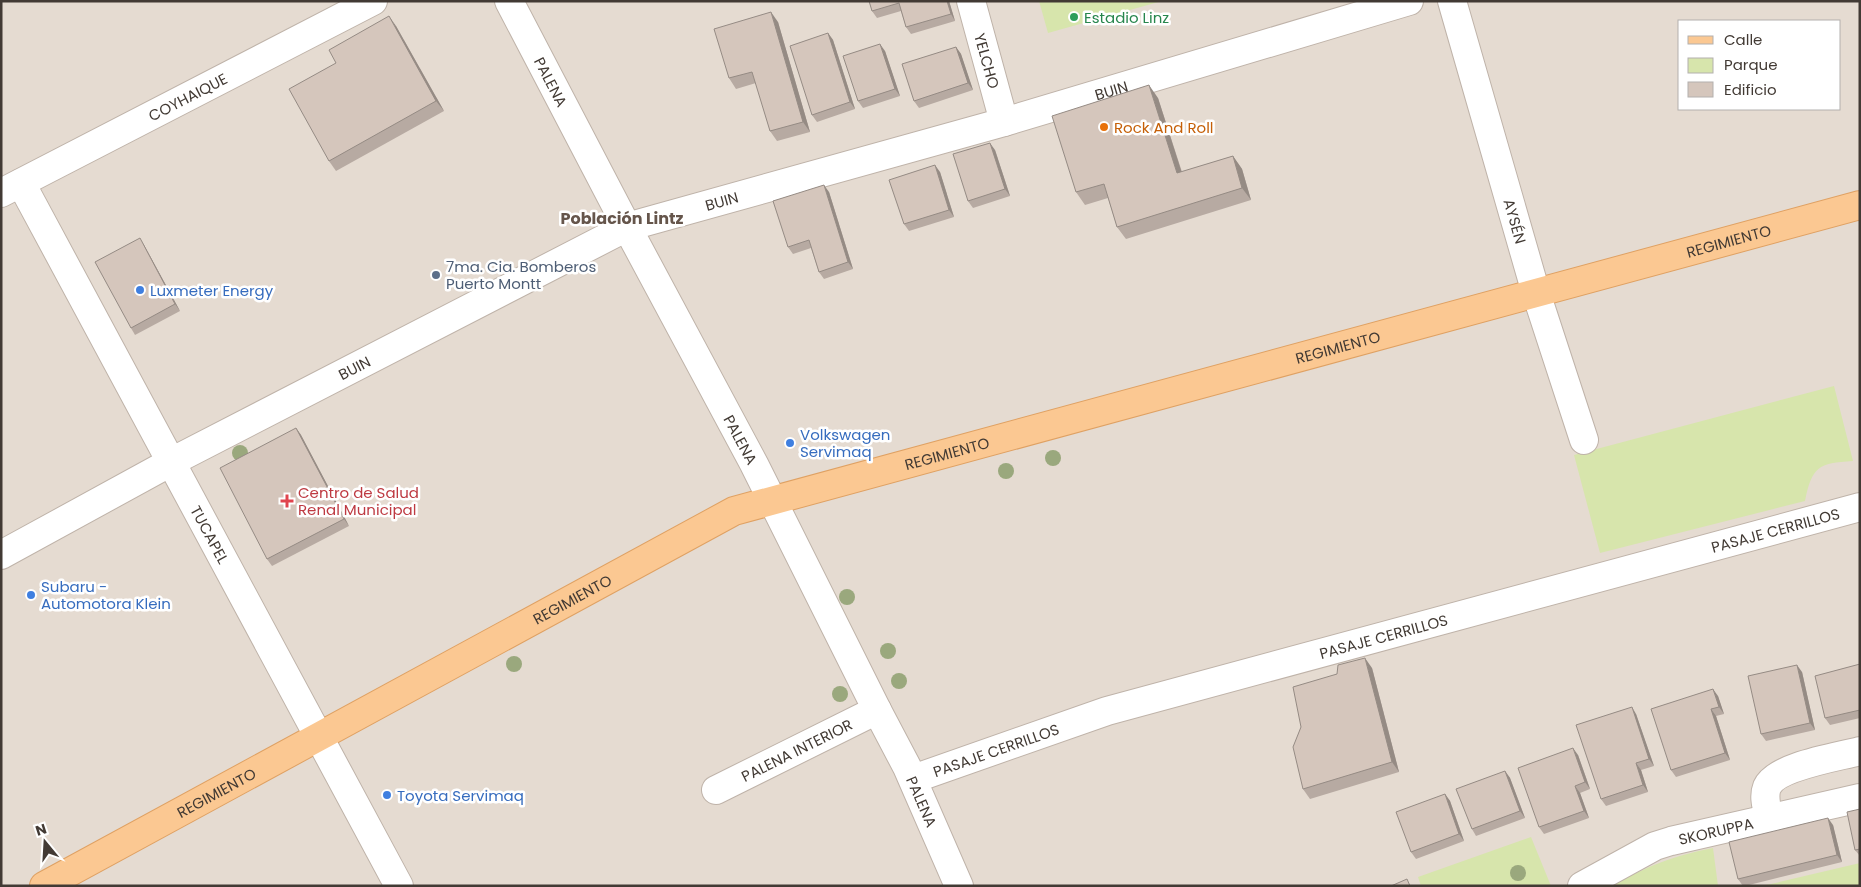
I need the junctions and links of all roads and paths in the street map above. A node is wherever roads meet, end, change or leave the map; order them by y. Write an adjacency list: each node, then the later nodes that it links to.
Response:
1 (373, 1): 7 (street, COYHAIQUE)
2 (509, 1): 9 (street, PALENA)
3 (971, 1): 6 (street, YELCHO)
4 (1409, 1): 6 (street, BUIN)
5 (1452, 1): 10 (street, AYSÉN)
6 (1004, 122): 9 (street, BUIN)
7 (11, 188): 12 (street, TUCAPEL)
8 (1860, 205): 10 (main road, REGIMIENTO)
9 (627, 227): 12 (street, BUIN); 13 (street, PALENA)
10 (1536, 293): 11 (street, AYSÉN); 13 (main road, REGIMIENTO)
11 (1584, 440)
12 (171, 462): 15 (street, BUIN); 17 (street, TUCAPEL)
13 (771, 501): 16 (street, PALENA); 17 (main road, REGIMIENTO)
14 (1860, 507): 19 (street, PASAJE CERRILLOS)
15 (1, 555)
16 (877, 710): 19 (street, PALENA); 20 (street, PALENA INTERIOR)
17 (318, 736): 23 (main road, REGIMIENTO); 24 (street, TUCAPEL)
18 (1860, 751): 22 (street)
19 (913, 779): 25 (street, PALENA)
20 (716, 790)
21 (1860, 798): 22 (street, SKORUPPA)
22 (1769, 818): 26 (street, SKORUPPA)
23 (44, 886)
24 (400, 886)
25 (959, 886)
26 (1582, 886)

